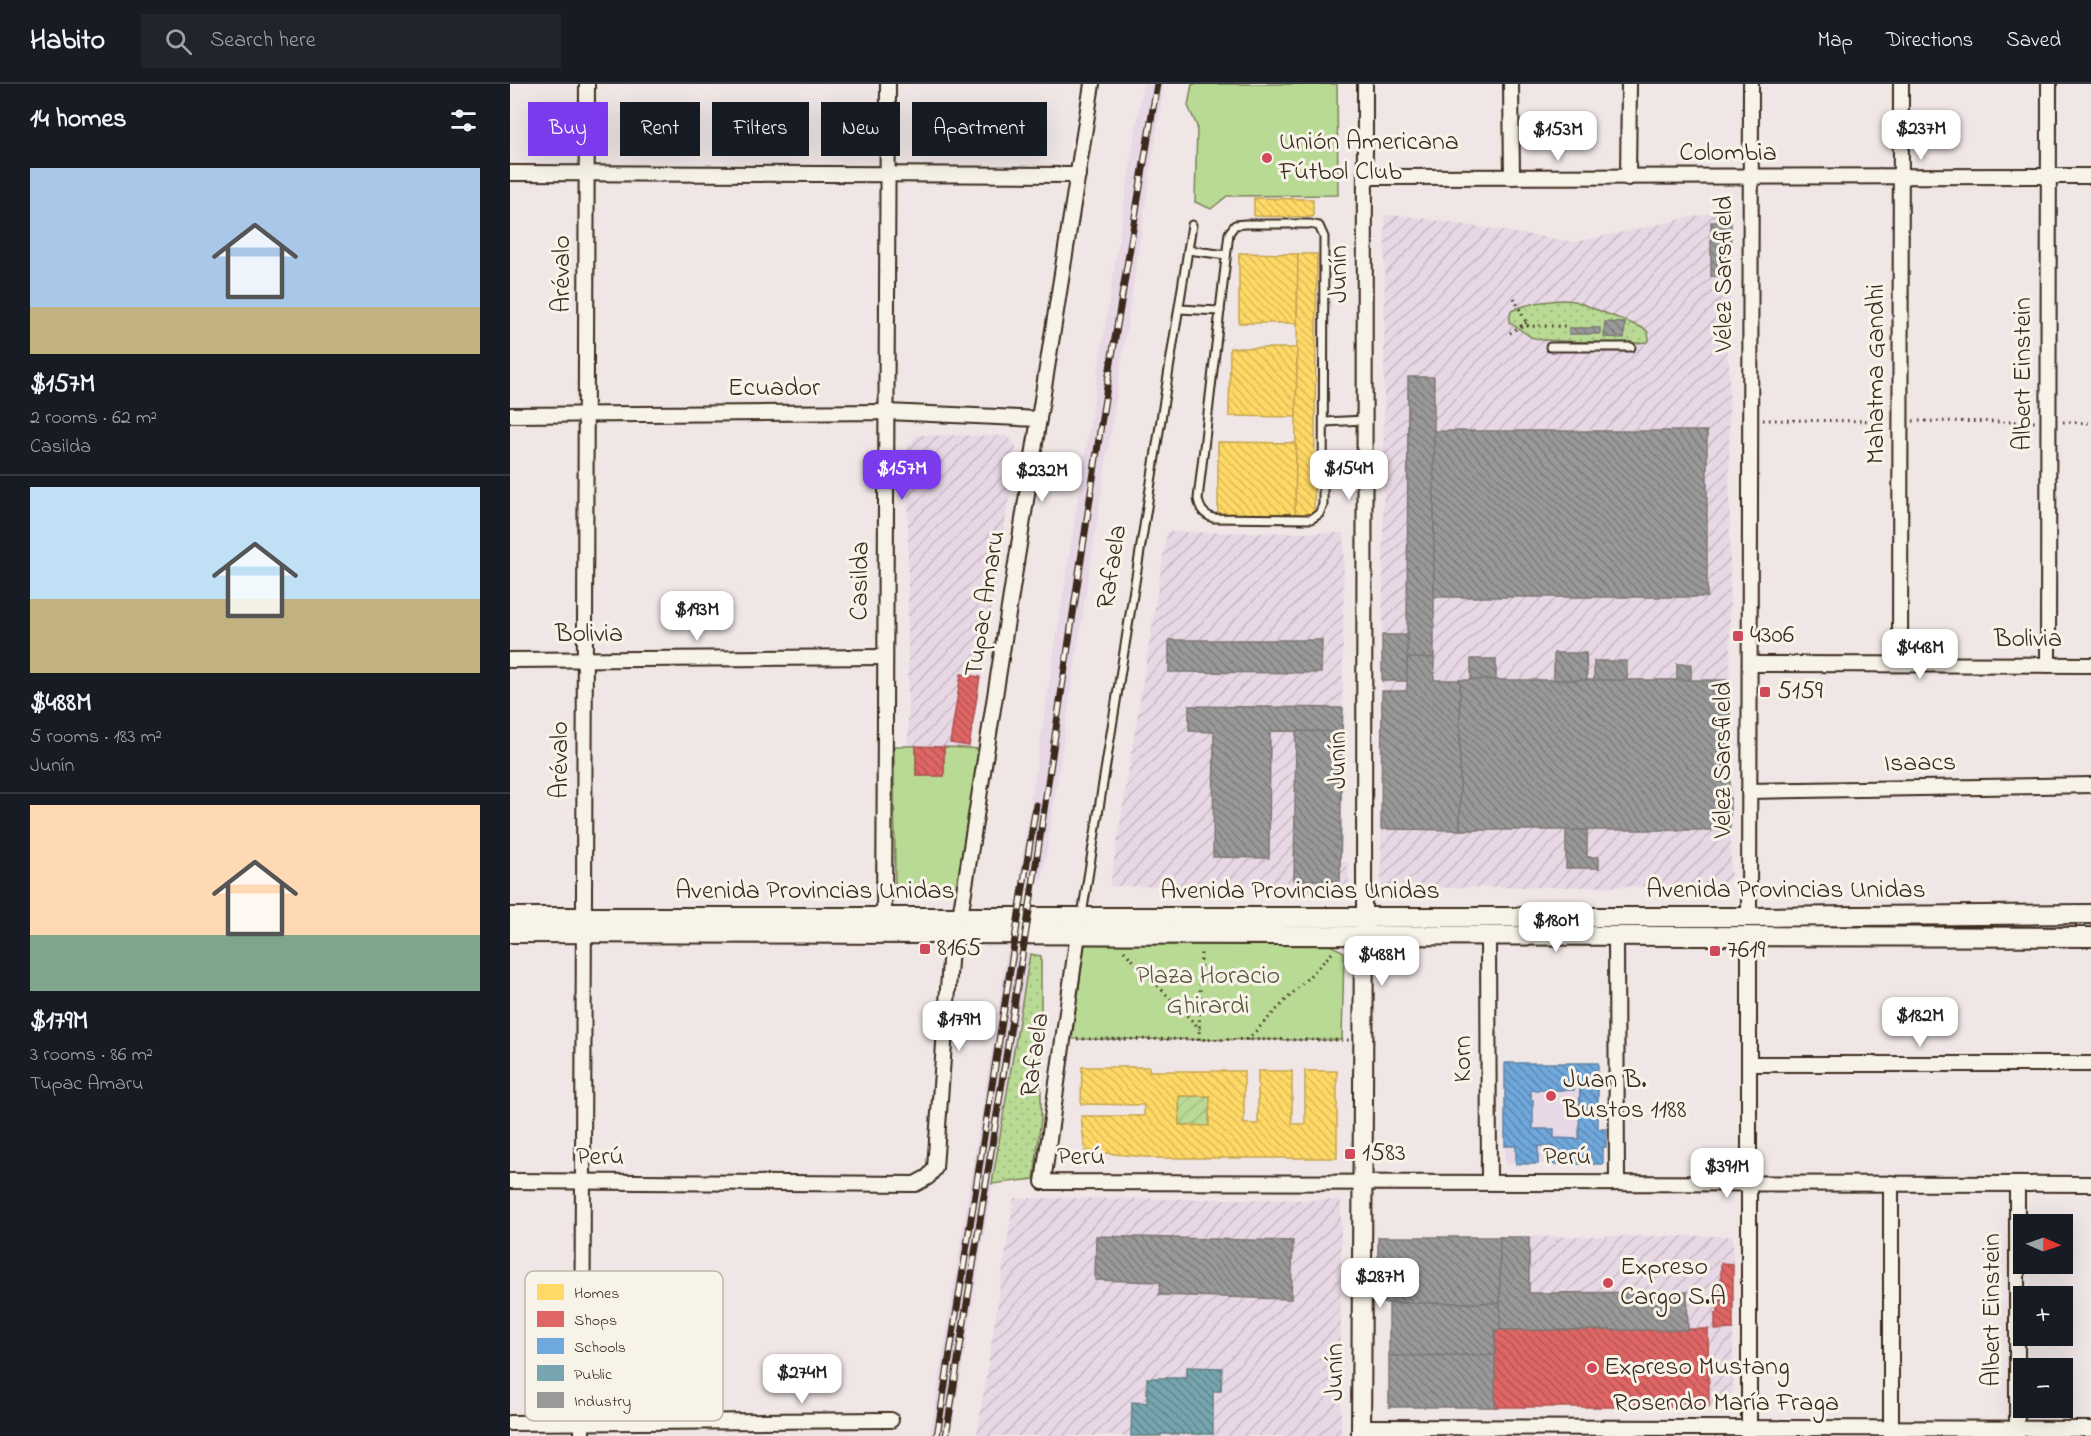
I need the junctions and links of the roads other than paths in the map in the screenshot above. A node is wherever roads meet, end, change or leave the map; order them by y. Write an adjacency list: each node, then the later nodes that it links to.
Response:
1 (587, 84): 11 (street, Arévalo)
2 (888, 84): 12 (street, Casilda)
3 (1092, 84): 13 (street, Tupac Amaru)
4 (1365, 84): 15 (street, Junín)
5 (1511, 84): 16 (street)
6 (1629, 84): 19 (street)
7 (1751, 84): 20 (street, Vélez Sarsfield)
8 (1901, 84): 17 (street, Mahatma Gandhi)
9 (2049, 84): 18 (street, Albert Einstein)
10 (510, 173): 11 (street)
11 (586, 173): 12 (street); 29 (street, Arévalo)
12 (888, 175): 13 (street); 28 (street, Casilda)
13 (1078, 175): 31 (street, Tupac Amaru)
14 (2091, 176): 18 (street, Colombia)
15 (1366, 177): 16 (street, Colombia); 32 (street, Junín)
16 (1512, 177): 19 (street, Colombia)
17 (1901, 177): 18 (street, Colombia); 20 (street, Colombia); 38 (street, Mahatma Gandhi)
18 (2049, 177): 39 (street, Albert Einstein)
19 (1628, 178): 20 (street, Colombia)
20 (1751, 178): 37 (street, Vélez Sarsfield)
21 (1192, 225): 22 (lane, Rafaela)
22 (1188, 250): 23 (lane); 24 (lane, Rafaela)
23 (1226, 255): 25 (lane); 33 (lane)
24 (1179, 309): 25 (lane); 49 (lane, Rafaela)
25 (1220, 311): 33 (lane)
26 (1550, 347): 27 (lane)
27 (1630, 347)
28 (887, 412): 29 (street, Ecuador); 31 (street, Ecuador); 34 (street, Casilda)
29 (586, 414): 30 (street, Ecuador); 35 (street, Arévalo)
30 (510, 415)
31 (1039, 419): 48 (street, Tupac Amaru)
32 (1365, 420): 33 (lane); 50 (street, Junín)
33 (1324, 422)
34 (885, 657): 35 (street, Bolivia); 47 (street, Casilda)
35 (585, 659): 36 (street, Bolivia); 46 (street, Arévalo)
36 (510, 660)
37 (1750, 664): 38 (street, Bolivia); 42 (street, Vélez Sarsfield)
38 (1900, 664): 39 (street, Bolivia)
39 (2048, 664): 40 (street, Bolivia)
40 (2091, 665)
41 (2091, 785): 42 (street, Isaacs)
42 (1749, 791): 45 (street, Vélez Sarsfield)
43 (2091, 914): 45 (main road, Avenida Provincias Unidas)
44 (510, 917): 46 (main road, Avenida Provincias Unidas)
45 (1749, 917): 50 (main road, Avenida Provincias Unidas); 54 (main road, Vélez Sarsfield)
46 (584, 925): 47 (main road, Avenida Provincias Unidas); 51 (main road, Avenida Provincias Unidas); 60 (street, Arévalo)
47 (884, 926): 48 (main road, Avenida Provincias Unidas)
48 (956, 926): 49 (main road, Avenida Provincias Unidas); 58 (street, Tupac Amaru)
49 (1079, 926): 50 (main road, Avenida Provincias Unidas); 50 (main road, Avenida Provincias Unidas); 61 (street, Rafaela)
50 (1359, 929): 52 (main road, Avenida Provincias Unidas); 62 (main road, Junín)
51 (510, 933)
52 (1488, 935): 53 (main road, Avenida Provincias Unidas); 63 (street, Korn)
53 (1616, 936): 54 (main road, Avenida Provincias Unidas); 64 (street)
54 (1749, 936): 55 (main road, Avenida Provincias Unidas); 56 (street, Vélez Sarsfield)
55 (2091, 937)
56 (1749, 1064): 57 (street); 65 (street, Vélez Sarsfield)
57 (2091, 1064)
58 (935, 1168): 60 (street, Perú)
59 (510, 1181): 60 (street, Perú)
60 (583, 1182): 69 (street, Arévalo)
61 (1043, 1182): 62 (street, Perú)
62 (1363, 1182): 63 (street, Perú); 76 (main road, Junín)
63 (1489, 1182): 64 (street, Perú)
64 (1617, 1183): 65 (street, Perú)
65 (1749, 1183): 66 (street, Perú); 79 (street, Vélez Sarsfield)
66 (1891, 1183): 67 (street, Perú); 80 (street)
67 (2017, 1184): 68 (street, Perú); 81 (street, Albert Einstein)
68 (2091, 1184)
69 (583, 1271)
70 (891, 1420): 72 (street)
71 (713, 1421): 74 (street); 82 (street)
72 (723, 1421)
73 (510, 1423): 74 (street)
74 (582, 1429)
75 (2091, 1429): 81 (street, Rosendo María Fraga)
76 (1361, 1431): 77 (street, Rosendo María Fraga)
77 (1502, 1432): 78 (street, Rosendo María Fraga)
78 (1621, 1432): 79 (street, Rosendo María Fraga)
79 (1749, 1432): 80 (street, Rosendo María Fraga)
80 (1891, 1432): 81 (street, Rosendo María Fraga)
81 (2017, 1433)
82 (712, 1436)

